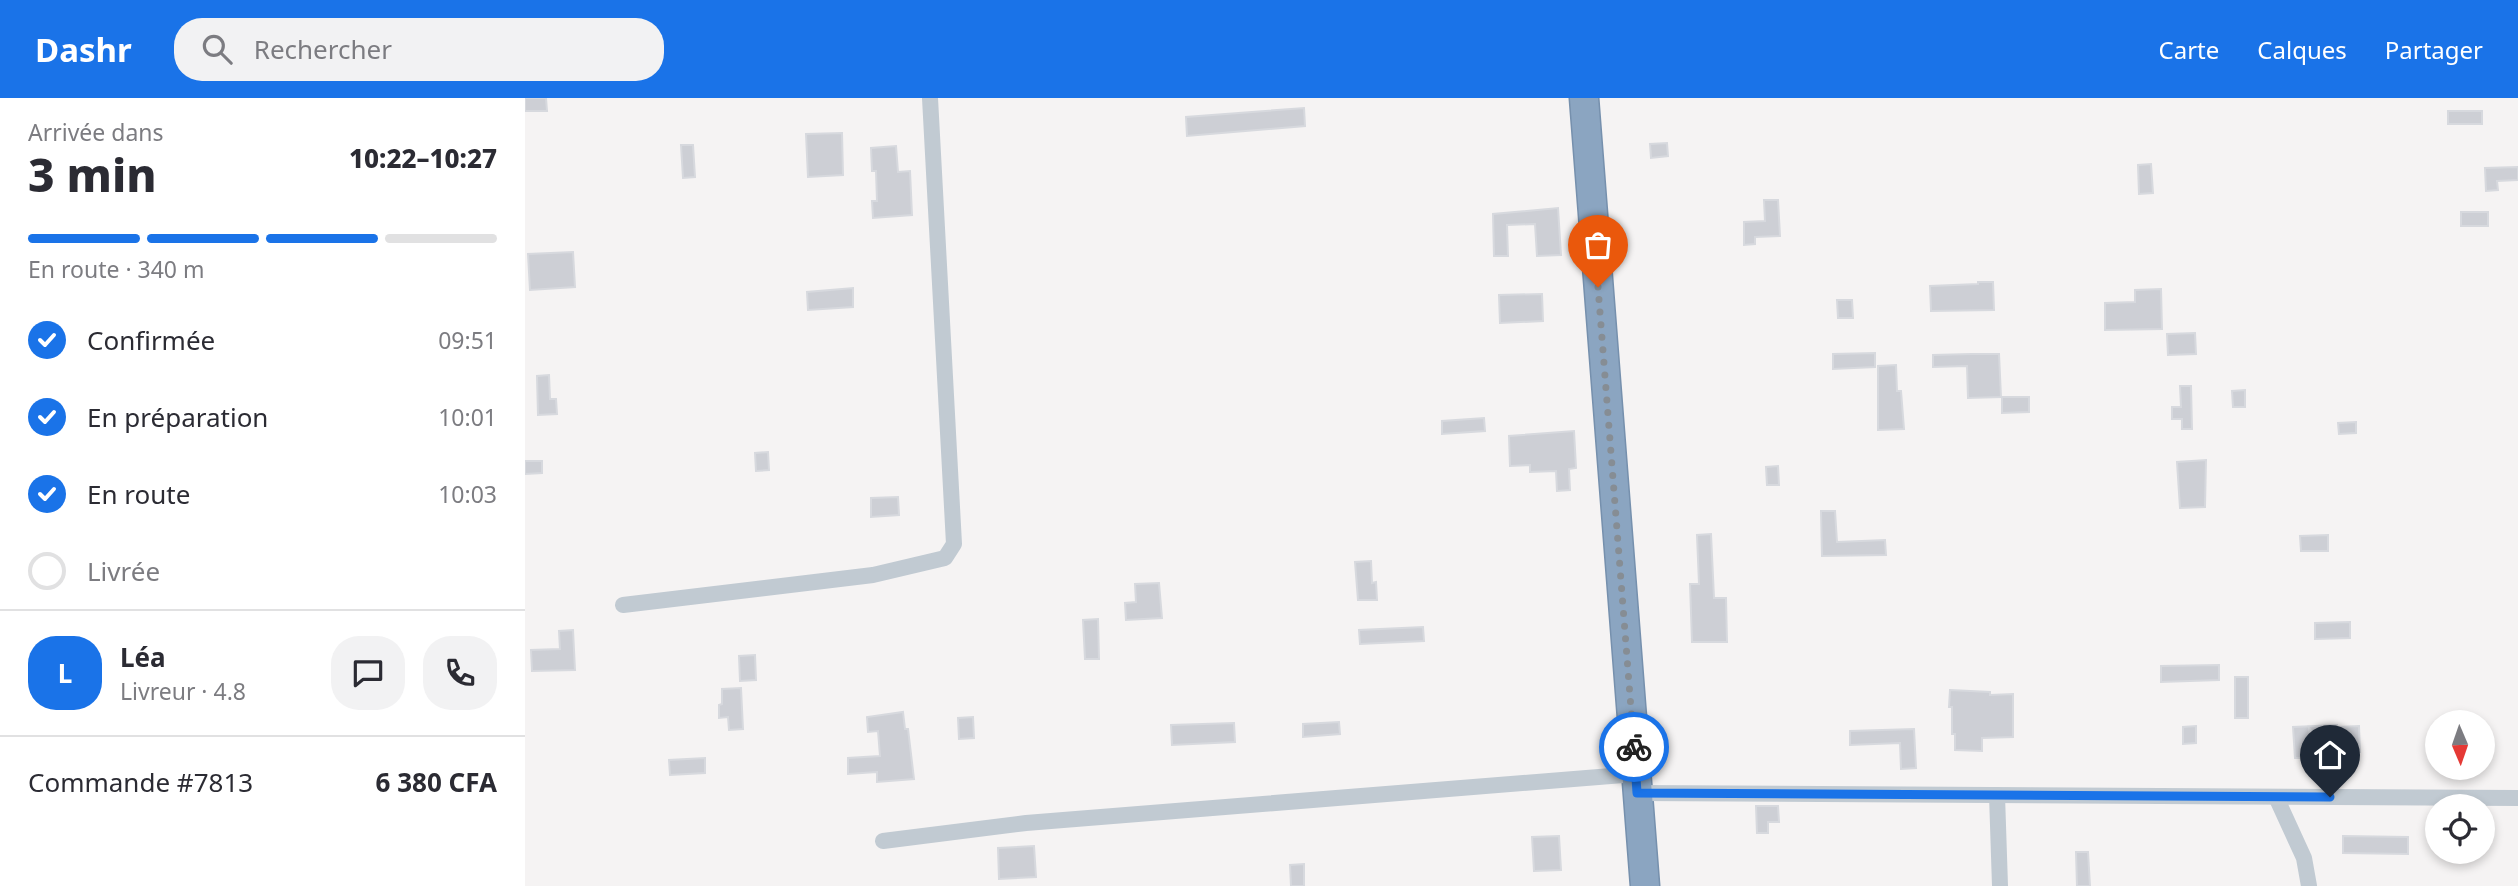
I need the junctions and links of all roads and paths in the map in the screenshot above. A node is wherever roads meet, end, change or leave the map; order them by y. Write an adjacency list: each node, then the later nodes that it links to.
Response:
1 (930, 98): 3 (street)
2 (1584, 98): 4 (highway)
3 (623, 605)
4 (1636, 784): 5 (street); 8 (street); 9 (highway)
5 (1997, 795): 6 (street); 10 (street)
6 (2276, 797): 7 (street); 11 (street)
7 (2518, 798)
8 (883, 841)
9 (1645, 886)
10 (2000, 886)
11 (2309, 886)

